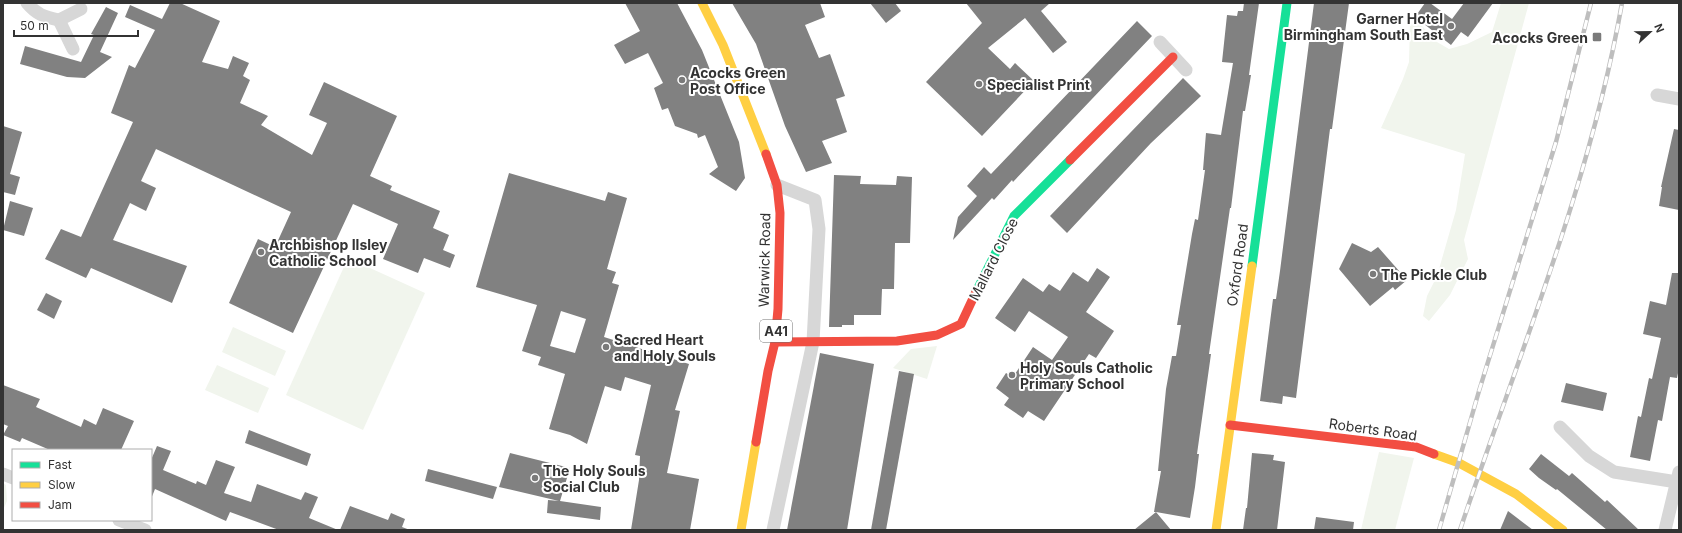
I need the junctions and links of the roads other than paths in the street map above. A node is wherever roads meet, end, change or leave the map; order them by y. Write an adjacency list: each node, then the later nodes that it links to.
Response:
1 (27, 3): 5 (street)
2 (702, 3): 12 (main road, Warwick Road / A41)
3 (1287, 3): 15 (main road, Oxford Road)
4 (81, 9): 5 (street)
5 (58, 20): 7 (street)
6 (1160, 42): 8 (street)
7 (72, 49)
8 (1173, 57): 9 (street); 14 (main road, Mallard Close)
9 (1186, 70)
10 (1657, 95): 11 (street)
11 (1679, 99)
12 (777, 185): 13 (main road, Warwick Road / A41); 14 (street)
13 (775, 342): 14 (main road, Mallard Close); 20 (main road, Warwick Road / A41)
14 (813, 342): 21 (street)
15 (1230, 426): 22 (main road, Oxford Road); 23 (main road, Roberts Road)
16 (1560, 427): 17 (street)
17 (1678, 477): 24 (street)
18 (122, 521): 19 (street)
19 (145, 530)
20 (741, 530)
21 (774, 530)
22 (1216, 530)
23 (1563, 530)
24 (1665, 530)

